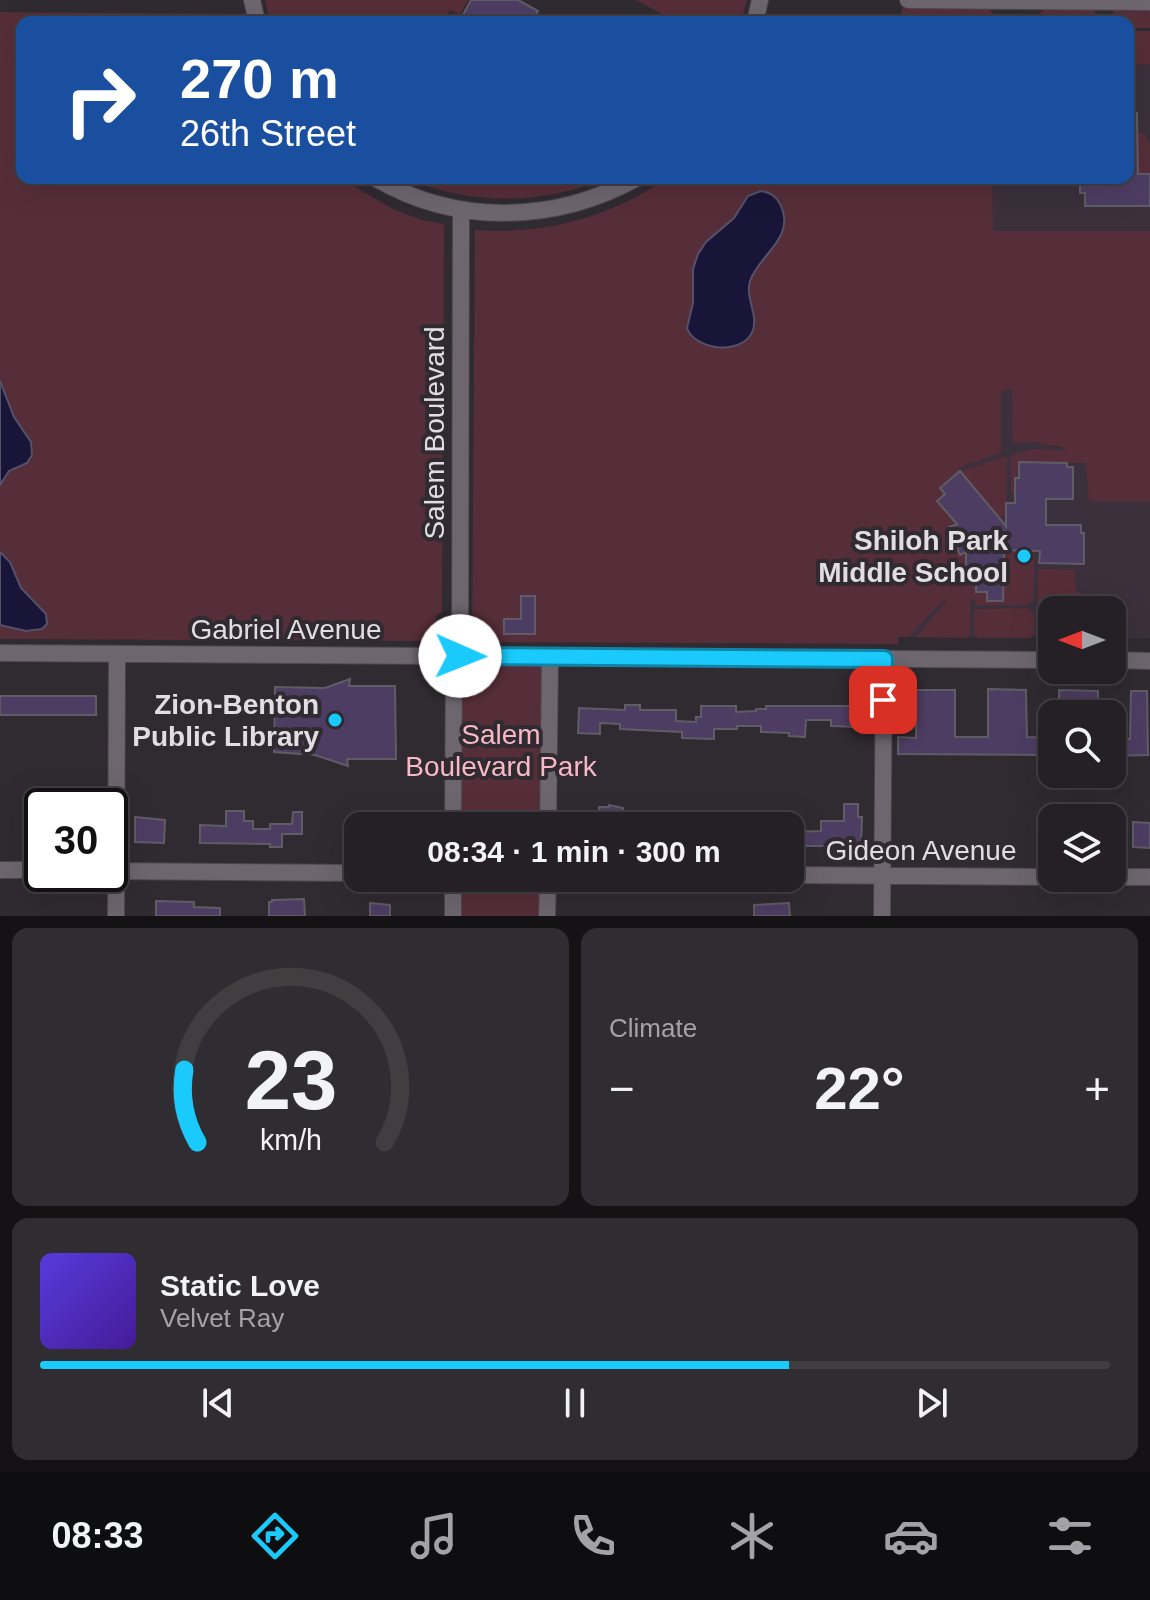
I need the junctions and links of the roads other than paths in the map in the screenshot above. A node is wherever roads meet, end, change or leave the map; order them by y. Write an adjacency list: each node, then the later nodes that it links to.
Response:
1 (908, 0): 2 (street)
2 (1150, 2)
3 (387, 184): 5 (street)
4 (624, 184): 5 (street)
5 (461, 210): 8 (street, Salem Boulevard)
6 (0, 653): 7 (street, Gabriel Avenue)
7 (117, 654): 8 (street, Gabriel Avenue); 14 (street)
8 (457, 656): 9 (street, Gabriel Avenue); 15 (street, Salem Boulevard)
9 (550, 657): 10 (street, Gabriel Avenue); 16 (street)
10 (884, 659): 11 (street, Gabriel Avenue); 22 (street)
11 (1038, 660)
12 (1126, 660): 13 (street)
13 (1150, 661)
14 (115, 788)
15 (453, 812)
16 (548, 812)
17 (0, 870): 18 (street)
18 (24, 870)
19 (128, 871): 20 (street)
20 (344, 873)
21 (804, 875): 22 (street, Gideon Avenue)
22 (882, 876): 23 (street, Gideon Avenue); 32 (street)
23 (1038, 877)
24 (1126, 877): 25 (street)
25 (1150, 877)
26 (114, 892): 29 (street)
27 (453, 892): 30 (street)
28 (548, 892): 31 (street)
29 (116, 916)
30 (453, 916)
31 (547, 916)
32 (882, 916)

